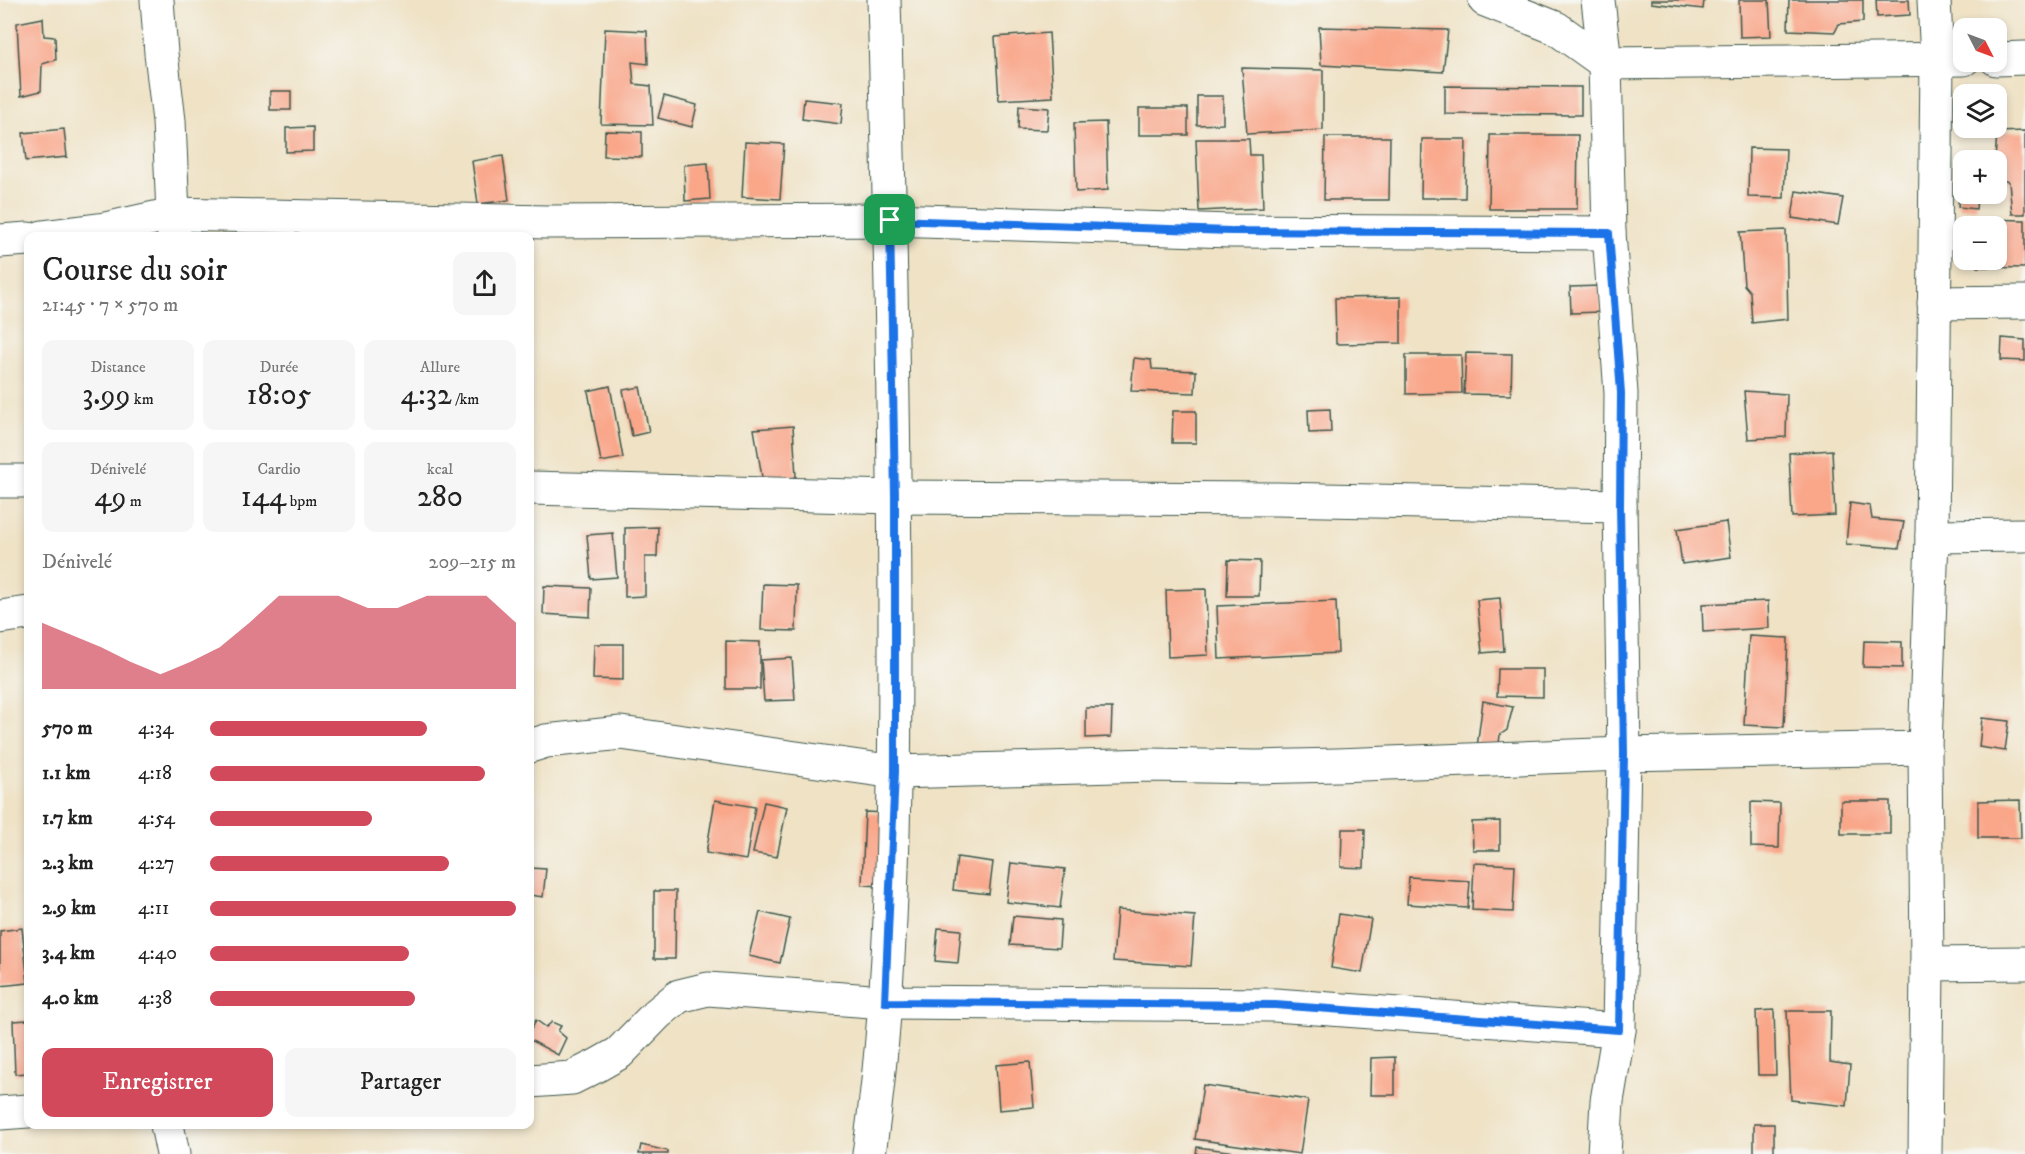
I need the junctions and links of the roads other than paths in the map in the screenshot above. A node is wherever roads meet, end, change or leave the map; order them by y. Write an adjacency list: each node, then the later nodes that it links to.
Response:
1 (157, 0): 11 (street)
2 (884, 0): 10 (street)
3 (1485, 0): 9 (street)
4 (1598, 0): 9 (street)
5 (1934, 0): 7 (street)
6 (2025, 58): 8 (street)
7 (1950, 59): 9 (street); 17 (street)
8 (2007, 59)
9 (1605, 63): 13 (street)
10 (890, 220): 11 (street); 13 (street); 21 (street)
11 (173, 225): 12 (street)
12 (81, 232)
13 (1609, 233): 22 (street)
14 (24, 239): 15 (street)
15 (0, 241)
16 (2025, 302): 17 (street)
17 (1934, 303): 24 (street)
18 (0, 481): 19 (street)
19 (24, 481)
20 (534, 488): 21 (street)
21 (895, 497): 22 (street); 30 (street)
22 (1620, 506): 29 (street)
23 (2025, 535): 24 (street)
24 (1932, 536): 28 (street)
25 (24, 614): 26 (street)
26 (0, 617)
27 (534, 746): 30 (street)
28 (1925, 748): 29 (street); 32 (street)
29 (1624, 754): 30 (street); 34 (street)
30 (895, 772): 33 (street)
31 (2025, 963): 32 (street)
32 (1927, 964): 42 (street)
33 (885, 1002): 34 (street); 35 (street); 40 (street)
34 (1619, 1030): 41 (street)
35 (534, 1081)
36 (24, 1111): 37 (street)
37 (0, 1113)
38 (167, 1129): 39 (street)
39 (173, 1154)
40 (869, 1154)
41 (1604, 1154)
42 (1925, 1154)

